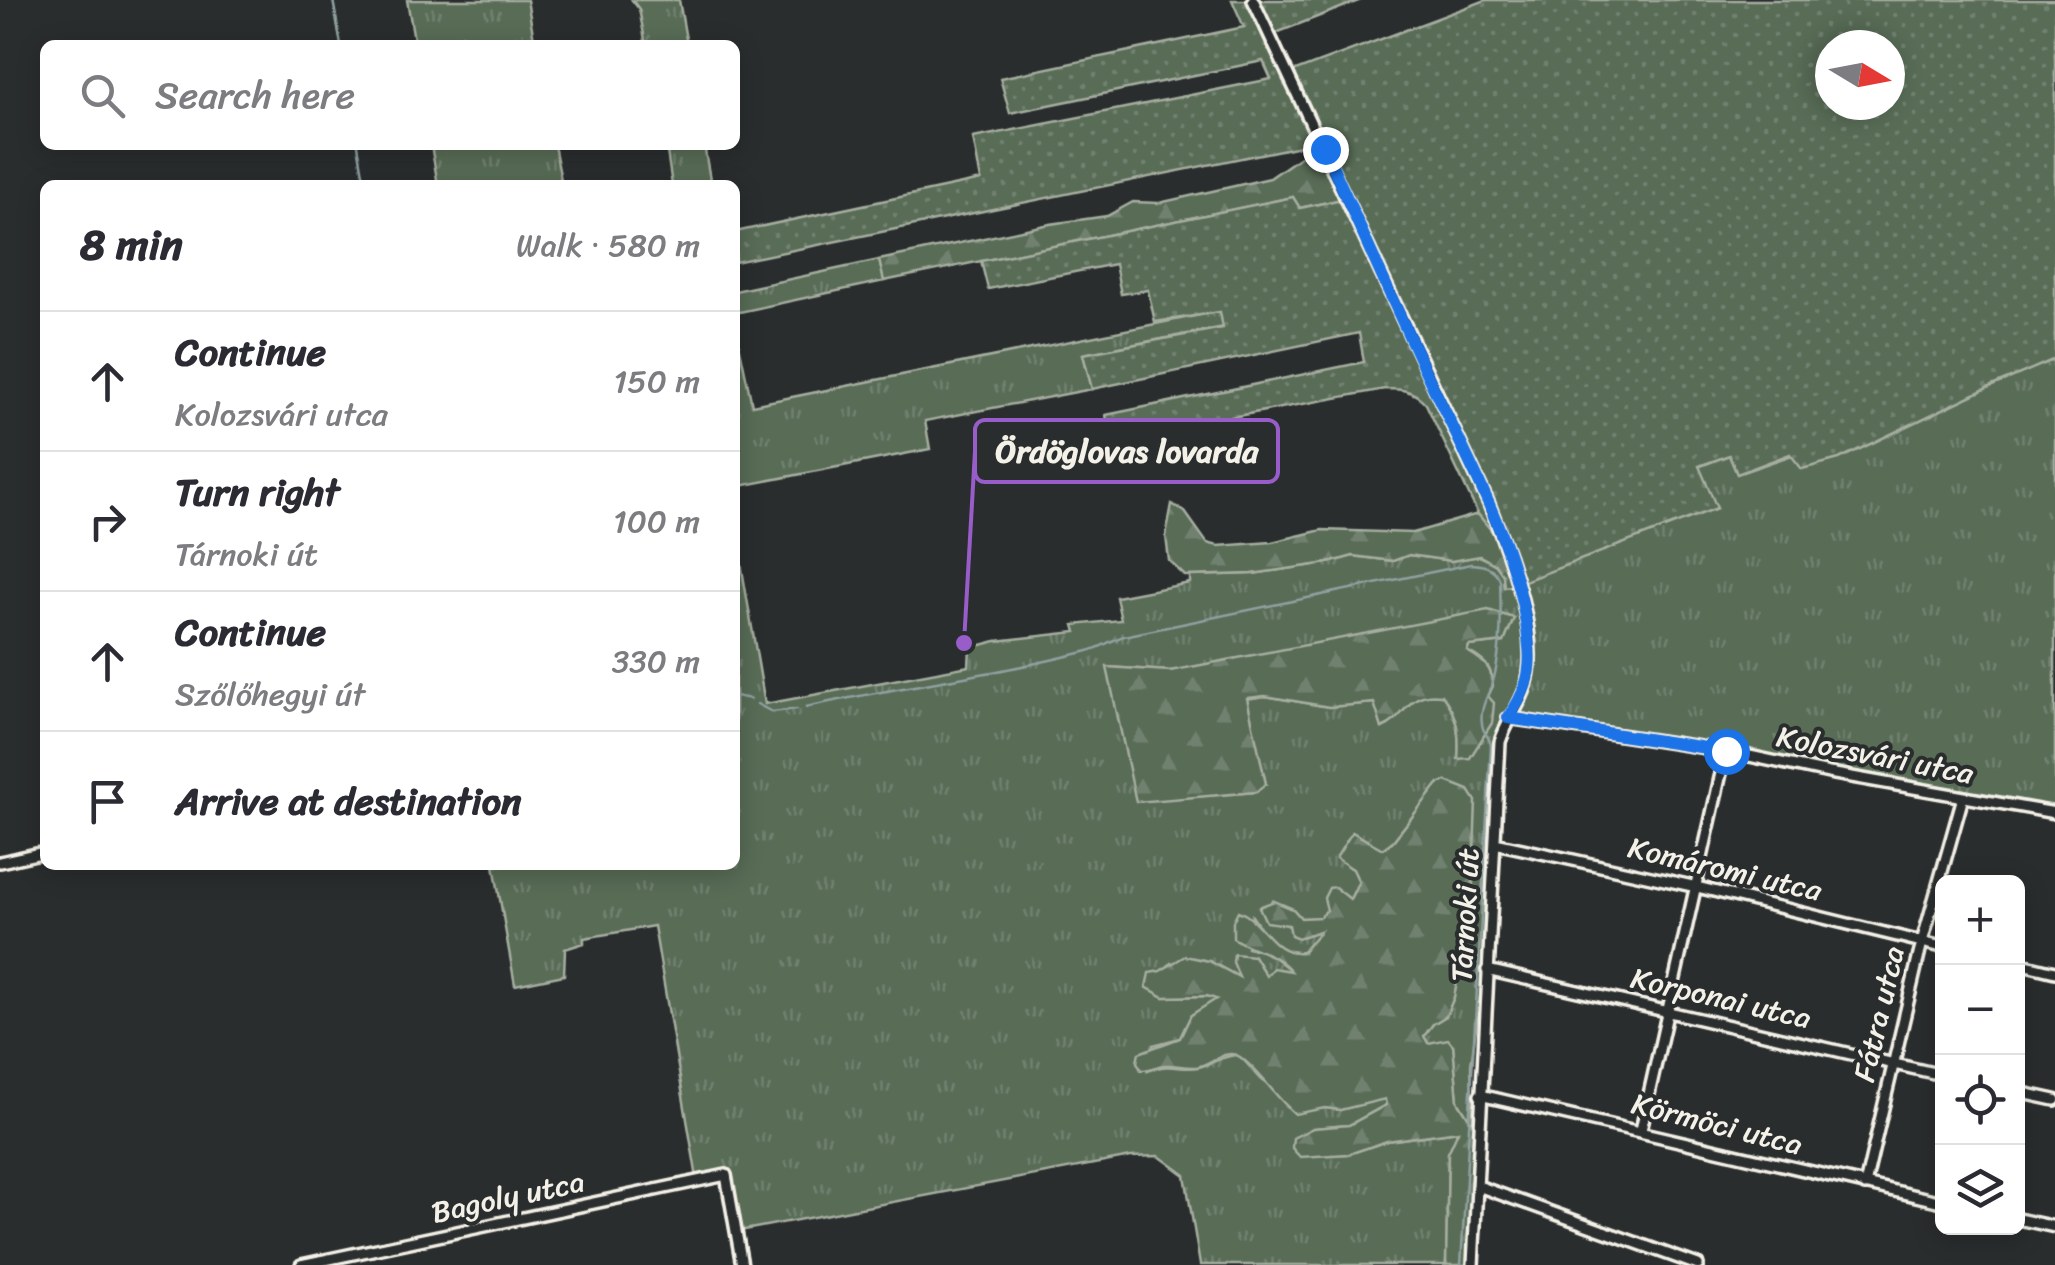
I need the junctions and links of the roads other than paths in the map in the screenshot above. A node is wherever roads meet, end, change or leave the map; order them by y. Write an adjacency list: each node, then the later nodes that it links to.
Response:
1 (1253, 0): 2 (street, Tárnoki út)
2 (1508, 718): 3 (street, Kolozsvári utca); 6 (street, Tárnoki út)
3 (1726, 751): 4 (street, Kolozsvári utca); 9 (street)
4 (1964, 797): 5 (street, Kolozsvári utca); 10 (street, Fátra utca)
5 (2055, 813)
6 (1495, 843): 9 (street, Komáromi utca); 13 (street, Tárnoki út)
7 (40, 853): 8 (street)
8 (0, 862)
9 (1696, 887): 10 (street, Komáromi utca); 15 (street)
10 (1922, 942): 11 (street, Komáromi utca); 16 (street, Fátra utca)
11 (1935, 945)
12 (2023, 965): 14 (street)
13 (1487, 970): 15 (street, Korponai utca); 19 (street, Tárnoki út)
14 (2055, 972)
15 (1669, 1010): 16 (street, Korponai utca); 21 (street)
16 (1893, 1064): 17 (street, Korponai utca); 22 (street, Fátra utca)
17 (1935, 1073)
18 (2025, 1094): 20 (street)
19 (1480, 1096): 21 (street, Körmöci utca); 23 (street, Tárnoki út)
20 (2055, 1100)
21 (1641, 1130): 22 (street, Körmöci utca)
22 (1865, 1185): 24 (street, Körmöci utca)
23 (1478, 1186): 29 (street, Tárnoki út); 30 (street)
24 (1935, 1200)
25 (2025, 1220): 26 (street)
26 (2055, 1227)
27 (301, 1265): 28 (street, Bagoly utca)
28 (742, 1265)
29 (1473, 1265)
30 (1698, 1265)

